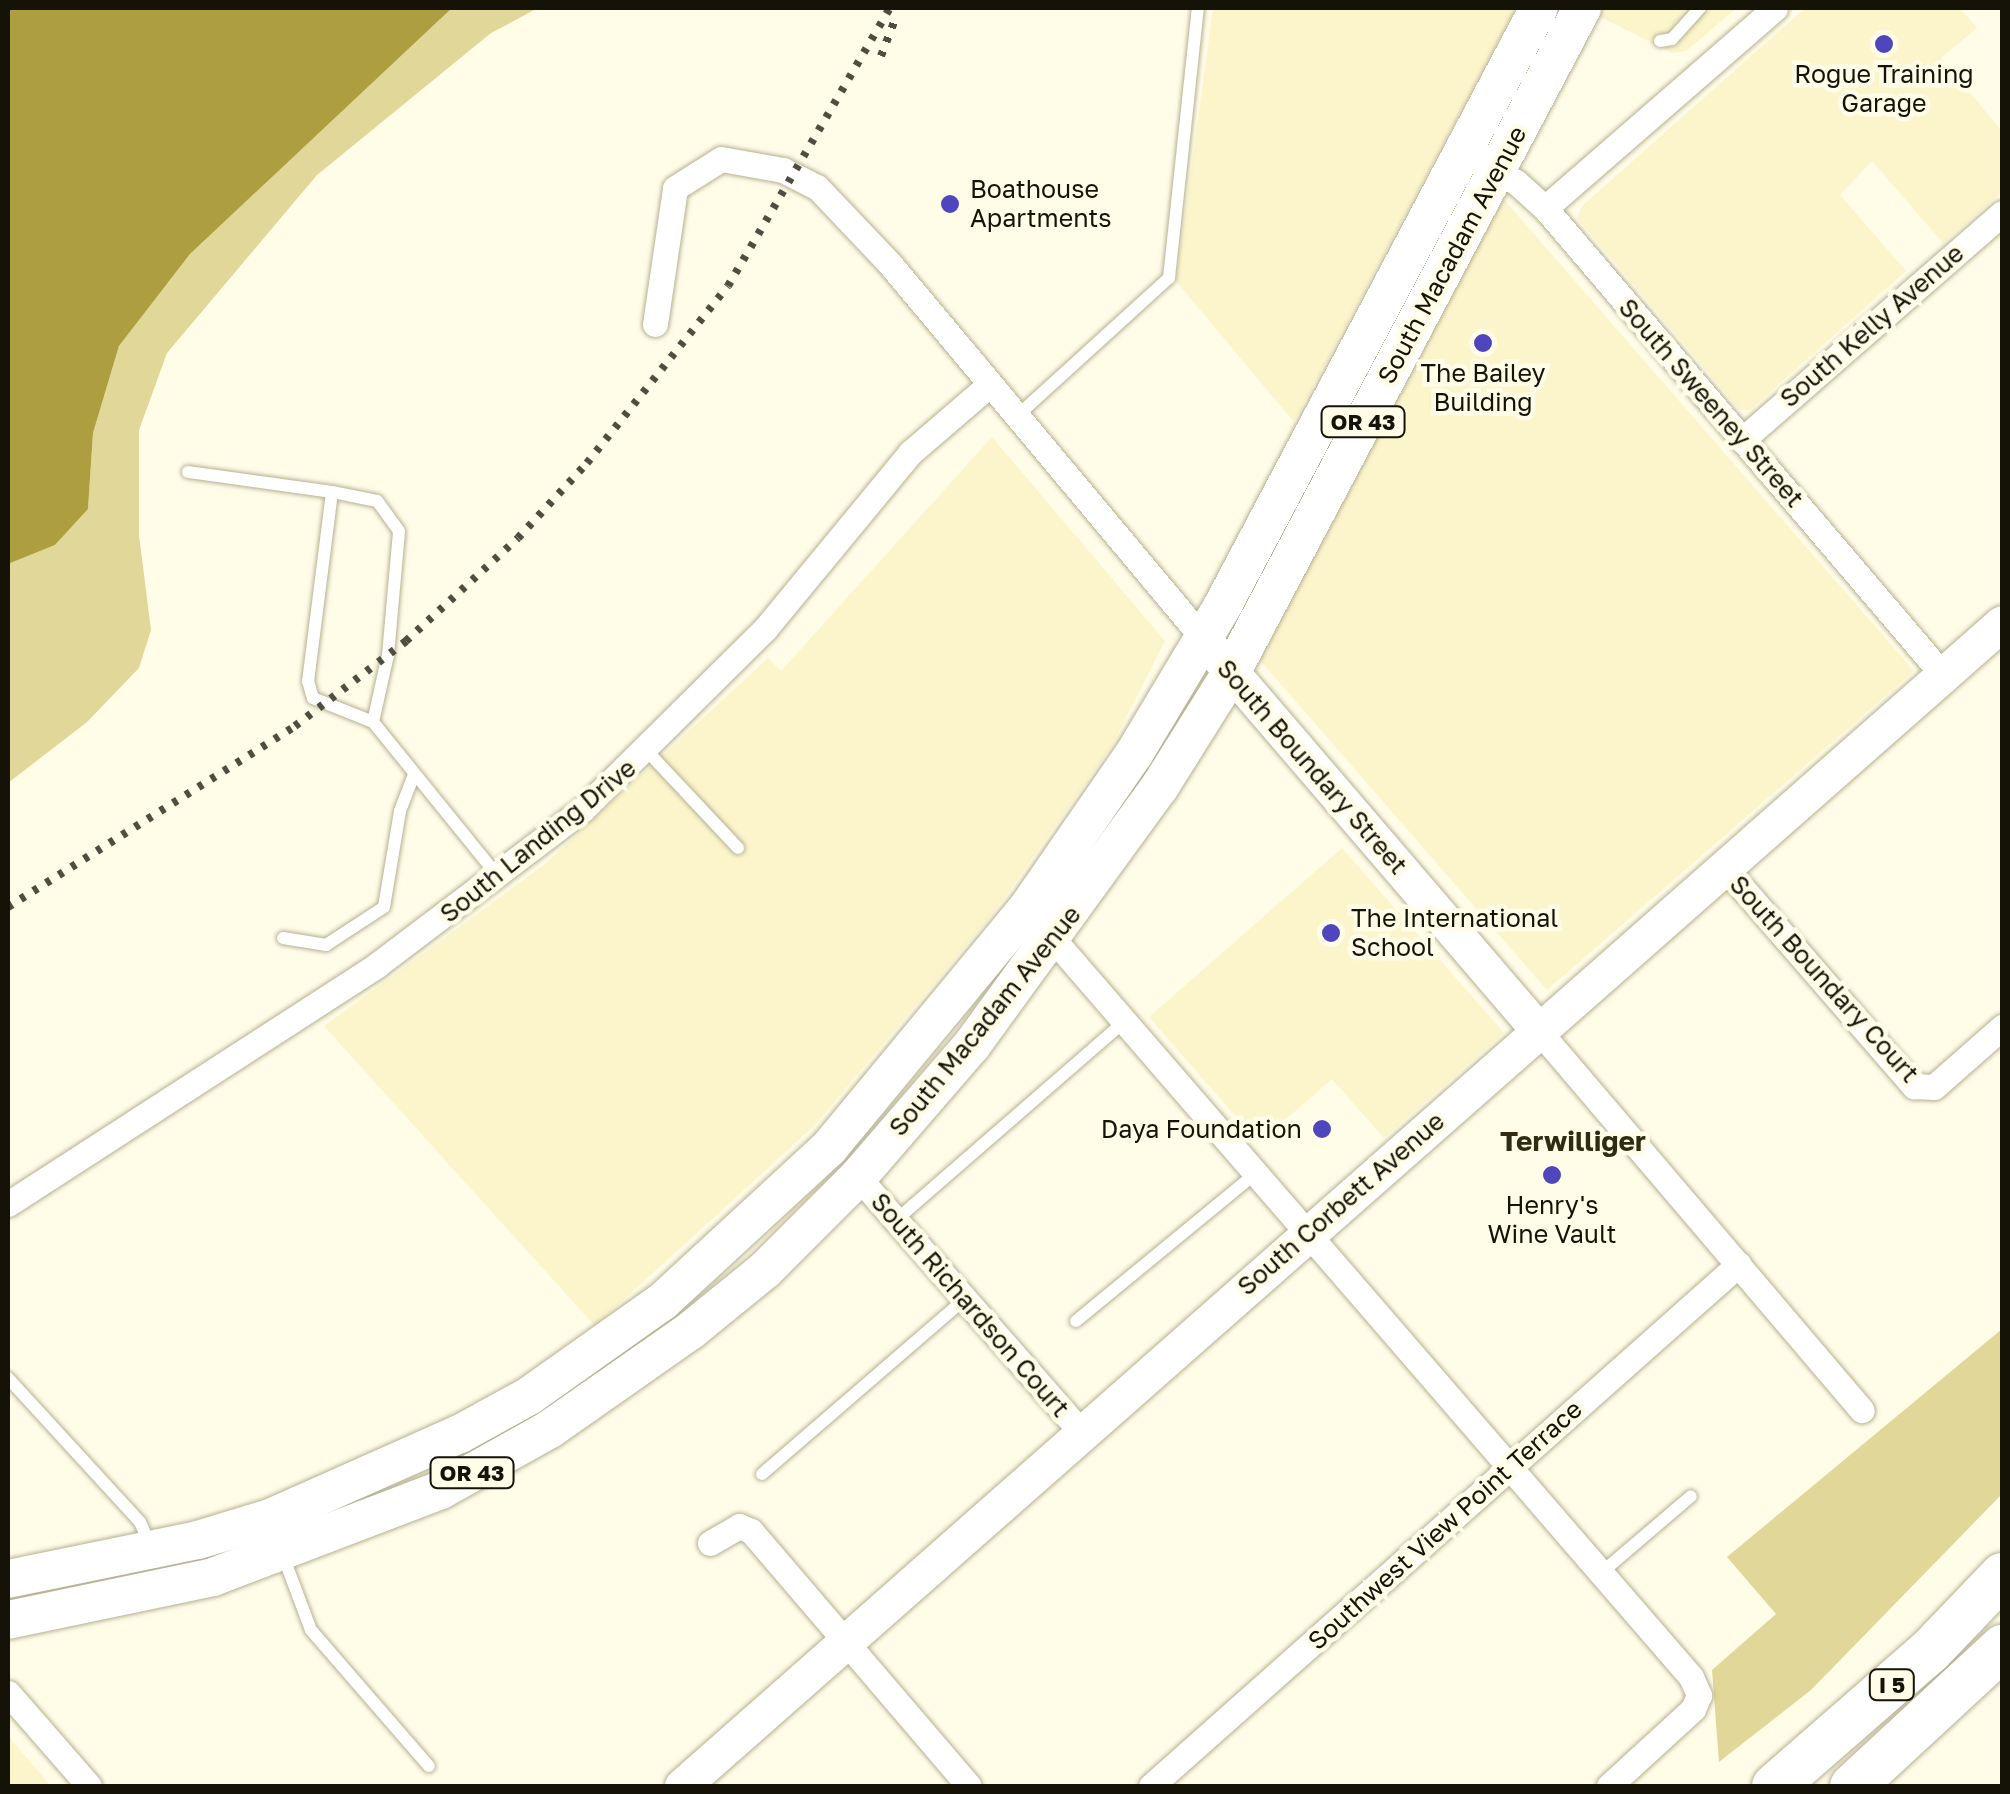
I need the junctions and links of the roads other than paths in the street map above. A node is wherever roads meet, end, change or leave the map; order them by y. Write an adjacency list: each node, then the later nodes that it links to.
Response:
1 (1198, 8): 13 (lane)
2 (1539, 8): 7 (main road, South Macadam Avenue / OR 43)
3 (1582, 8): 8 (main road, South Macadam Avenue / OR 43)
4 (1700, 8): 6 (lane)
5 (1775, 8): 9 (street)
6 (1660, 41)
7 (1461, 152): 8 (street, South Sweeney Street); 18 (main road, South Macadam Avenue / OR 43)
8 (1496, 173): 9 (street, South Sweeney Street); 19 (main road, South Macadam Avenue / OR 43)
9 (1545, 208): 14 (street, South Sweeney Street)
10 (2002, 212): 14 (street, South Kelly Avenue)
11 (655, 324): 12 (street, South Boundary Street)
12 (990, 385): 13 (street, South Boundary Street); 22 (street, South Landing Drive)
13 (1016, 417): 18 (street, South Boundary Street)
14 (1742, 440): 20 (street, South Sweeney Street)
15 (188, 472): 16 (lane)
16 (332, 492): 21 (lane); 21 (lane)
17 (2002, 623): 20 (street, South Corbett Avenue)
18 (1204, 640): 19 (street, South Boundary Street); 32 (main road, South Macadam Avenue / OR 43)
19 (1230, 673): 28 (main road, South Macadam Avenue / OR 43); 31 (street, South Boundary Street)
20 (1943, 675): 25 (street, South Corbett Avenue)
21 (373, 722): 23 (lane)
22 (647, 750): 24 (lane); 26 (street, South Landing Drive)
23 (414, 774): 26 (lane); 27 (lane)
24 (738, 848)
25 (1726, 868): 30 (street, South Boundary Court); 31 (street, South Corbett Avenue)
26 (499, 877): 35 (street, South Landing Drive)
27 (283, 938)
28 (1054, 940): 29 (street); 34 (main road, South Macadam Avenue / OR 43)
29 (1124, 1022): 33 (street); 36 (lane)
30 (2002, 1026)
31 (1539, 1031): 37 (street, South Corbett Avenue); 38 (street, South Boundary Street)
32 (906, 1061): 34 (main road); 47 (main road, South Macadam Avenue / OR 43)
33 (1254, 1174): 37 (street); 40 (lane)
34 (858, 1176): 36 (street, South Richardson Court); 50 (main road, South Macadam Avenue / OR 43)
35 (8, 1204)
36 (896, 1220): 39 (street, South Richardson Court)
37 (1306, 1234): 43 (street, South Corbett Avenue); 44 (street)
38 (1739, 1264): 42 (street, South Boundary Street); 44 (street, Southwest View Point Terrace)
39 (965, 1299): 43 (street, South Richardson Court); 45 (lane)
40 (1076, 1322)
41 (8, 1378): 49 (lane)
42 (1862, 1410)
43 (1082, 1433): 55 (street, South Corbett Avenue)
44 (1510, 1466): 51 (street); 62 (street, Southwest View Point Terrace)
45 (762, 1474)
46 (1691, 1496): 51 (lane)
47 (270, 1518): 49 (main road, South Macadam Avenue / OR 43); 50 (lane)
48 (710, 1542): 55 (street)
49 (152, 1549): 53 (main road, South Macadam Avenue / OR 43)
50 (283, 1555): 54 (main road, South Macadam Avenue / OR 43); 58 (lane)
51 (1601, 1573): 63 (street)
52 (2002, 1574): 64 (highway, I 5)
53 (8, 1579)
54 (8, 1620)
55 (845, 1644): 60 (street, South Corbett Avenue); 61 (street)
56 (2002, 1647): 65 (highway, I 5)
57 (8, 1696): 59 (street)
58 (428, 1766)
59 (88, 1786)
60 (682, 1786)
61 (968, 1786)
62 (1151, 1786)
63 (1608, 1786)
64 (1774, 1786)
65 (1852, 1786)

